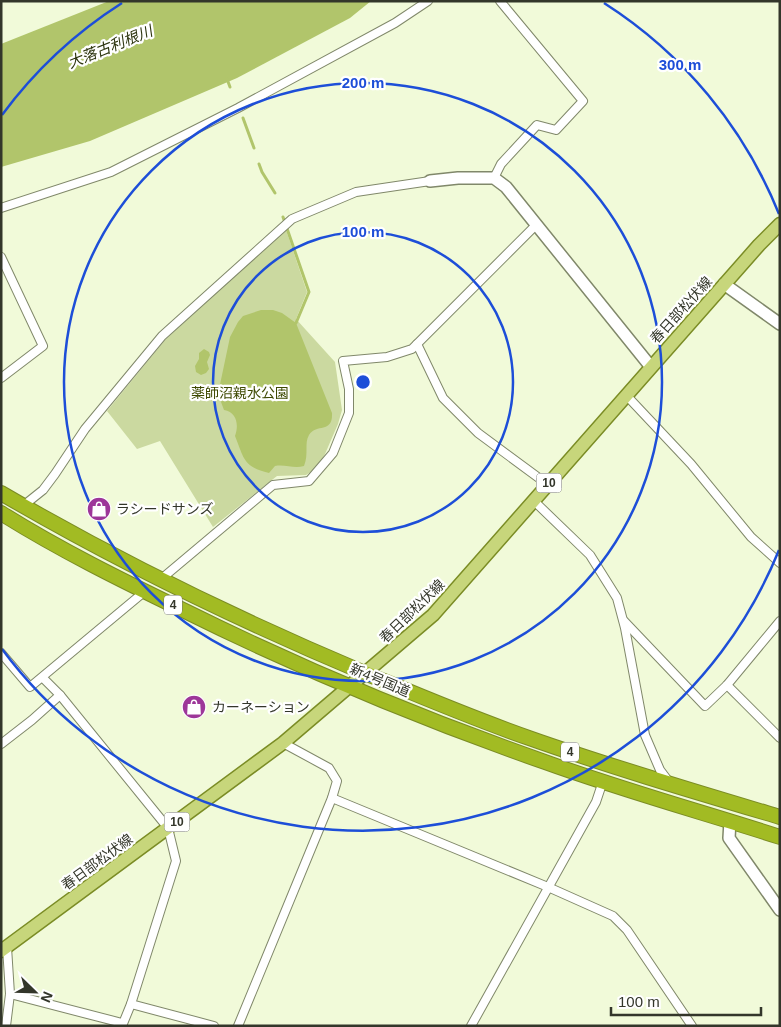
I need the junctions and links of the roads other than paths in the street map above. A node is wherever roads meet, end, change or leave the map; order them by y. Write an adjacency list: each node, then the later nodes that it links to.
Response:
1 (428, 1): 5 (street)
2 (500, 1): 3 (street)
3 (494, 178): 4 (street); 7 (street)
4 (430, 181): 18 (street)
5 (1, 208)
6 (780, 224): 9 (main road, 春日部松伏線 / 10)
7 (536, 226): 11 (street); 12 (street)
8 (1, 257): 13 (street)
9 (724, 284): 10 (street); 12 (main road, 春日部松伏線 / 10)
10 (780, 324)
11 (417, 344): 15 (street); 21 (street)
12 (651, 368): 14 (main road, 春日部松伏線 / 10)
13 (1, 378)
14 (626, 395): 15 (main road, 春日部松伏線 / 10); 20 (street)
15 (548, 484): 17 (main road, 春日部松伏線 / 10)
16 (1, 493): 18 (highway, 新4号国道 / 4)
17 (534, 501): 23 (street); 26 (main road, 春日部松伏線 / 10)
18 (23, 506): 21 (highway, 新4号国道 / 4)
19 (4, 518): 22 (highway, 新4号国道 / 4)
20 (780, 563)
21 (160, 580): 26 (highway, 新4号国道 / 4)
22 (144, 592): 27 (street); 29 (highway, 新4号国道 / 4)
23 (622, 618): 28 (street); 35 (street)
24 (780, 620): 28 (street)
25 (1, 653): 27 (street)
26 (365, 673): 29 (main road, 春日部松伏線 / 10); 35 (highway, 新4号国道 / 4)
27 (43, 678): 30 (street)
28 (727, 685): 31 (street)
29 (349, 687): 32 (main road, 春日部松伏線 / 10); 34 (highway, 新4号国道 / 4)
30 (60, 695): 33 (street); 39 (street)
31 (780, 738)
32 (283, 743): 36 (street); 39 (main road, 春日部松伏線 / 10)
33 (1, 744)
34 (603, 781): 38 (highway, 新4号国道 / 4); 41 (street)
35 (670, 784): 37 (highway, 新4号国道 / 4)
36 (332, 798): 41 (street); 49 (street)
37 (780, 817)
38 (730, 821): 40 (highway, 新4号国道 / 4); 42 (street)
39 (168, 828): 43 (main road, 春日部松伏線 / 10); 45 (street)
40 (780, 836)
41 (548, 887): 50 (street); 51 (street)
42 (780, 910)
43 (4, 949): 44 (street)
44 (10, 994): 46 (street); 47 (street)
45 (131, 1004): 46 (street); 48 (street)
46 (122, 1025)
47 (6, 1026)
48 (214, 1026)
49 (238, 1026)
50 (471, 1026)
51 (692, 1026)

